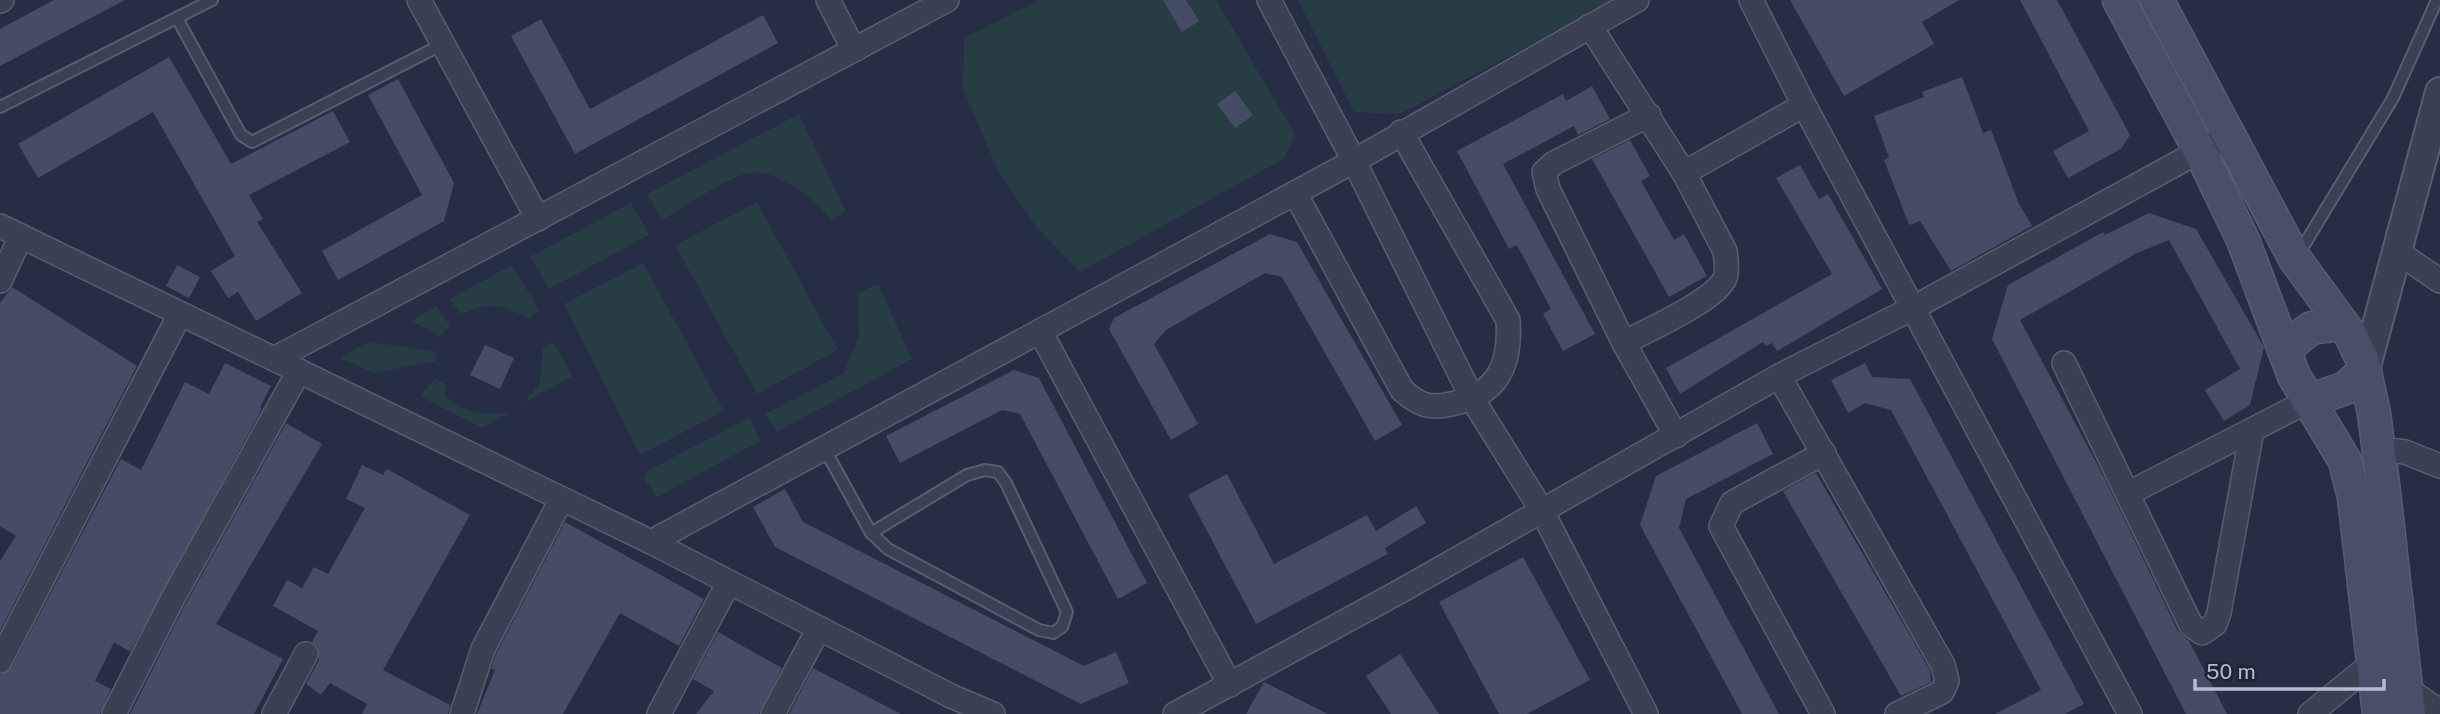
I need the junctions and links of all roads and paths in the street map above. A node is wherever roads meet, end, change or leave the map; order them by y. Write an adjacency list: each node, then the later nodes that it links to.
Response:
1 (212, 0): 11 (lane)
2 (419, 0): 13 (street)
3 (828, 0): 14 (street)
4 (947, 0): 14 (street)
5 (1269, 0): 22 (street)
6 (1637, 0): 12 (street)
7 (1751, 0): 16 (street)
8 (2119, 0): 21 (main road)
9 (2157, 0): 20 (main road)
10 (2437, 0): 28 (lane)
11 (177, 18): 13 (lane); 17 (lane)
12 (1590, 26): 18 (street); 19 (street)
13 (443, 44): 25 (street)
14 (854, 50): 25 (street)
15 (2440, 92): 27 (street)
16 (1804, 105): 23 (street); 31 (street)
17 (0, 107)
18 (1649, 115): 23 (street); 35 (street)
19 (1401, 132): 22 (street); 42 (street)
20 (2229, 135): 21 (street); 28 (main road)
21 (2200, 150): 31 (street); 36 (main road)
22 (1354, 161): 24 (street); 42 (street)
23 (1684, 173): 35 (street)
24 (1295, 193): 34 (street); 42 (street)
25 (538, 219): 37 (street)
26 (10, 231): 29 (street); 32 (street)
27 (2399, 253): 30 (street); 39 (street)
28 (2295, 259): 33 (main road)
29 (0, 281)
30 (2440, 281)
31 (1913, 308): 41 (street); 65 (street)
32 (180, 314): 37 (street); 60 (street)
33 (2342, 324): 36 (main road); 39 (main road)
34 (1040, 331): 46 (street); 61 (street)
35 (1624, 343): 45 (street)
36 (2284, 350): 43 (main road)
37 (274, 359): 40 (street)
38 (2064, 363): 50 (street)
39 (2365, 370): 43 (main road); 47 (main road)
40 (299, 371): 52 (street); 67 (street)
41 (1779, 376): 45 (street); 48 (street)
42 (1473, 400): 53 (street)
43 (2308, 401): 44 (street); 51 (main road)
44 (2252, 429): 50 (street); 50 (street)
45 (1676, 436): 53 (street)
46 (824, 448): 54 (lane); 55 (street)
47 (2378, 449): 49 (street); 51 (main road)
48 (1824, 453): 75 (street); 76 (street)
49 (2440, 466)
50 (2129, 494)
51 (2369, 494): 59 (main road); 62 (main road)
52 (561, 500): 55 (street); 69 (street)
53 (1541, 509): 61 (street); 74 (street)
54 (871, 533): 54 (lane)
55 (651, 542): 56 (street)
56 (729, 582): 57 (street); 70 (street)
57 (819, 628): 63 (street); 71 (street)
58 (306, 654): 68 (street)
59 (2375, 660): 66 (street); 77 (main road)
60 (0, 661)
61 (1230, 685): 73 (street)
62 (2408, 702): 64 (street)
63 (946, 705): 72 (street)
64 (2440, 711)
65 (2123, 712)
66 (2314, 713)
67 (114, 714)
68 (274, 714)
69 (462, 714)
70 (659, 714)
71 (774, 714)
72 (993, 714)
73 (1175, 714)
74 (1646, 714)
75 (1823, 714)
76 (1898, 714)
77 (2379, 714)

